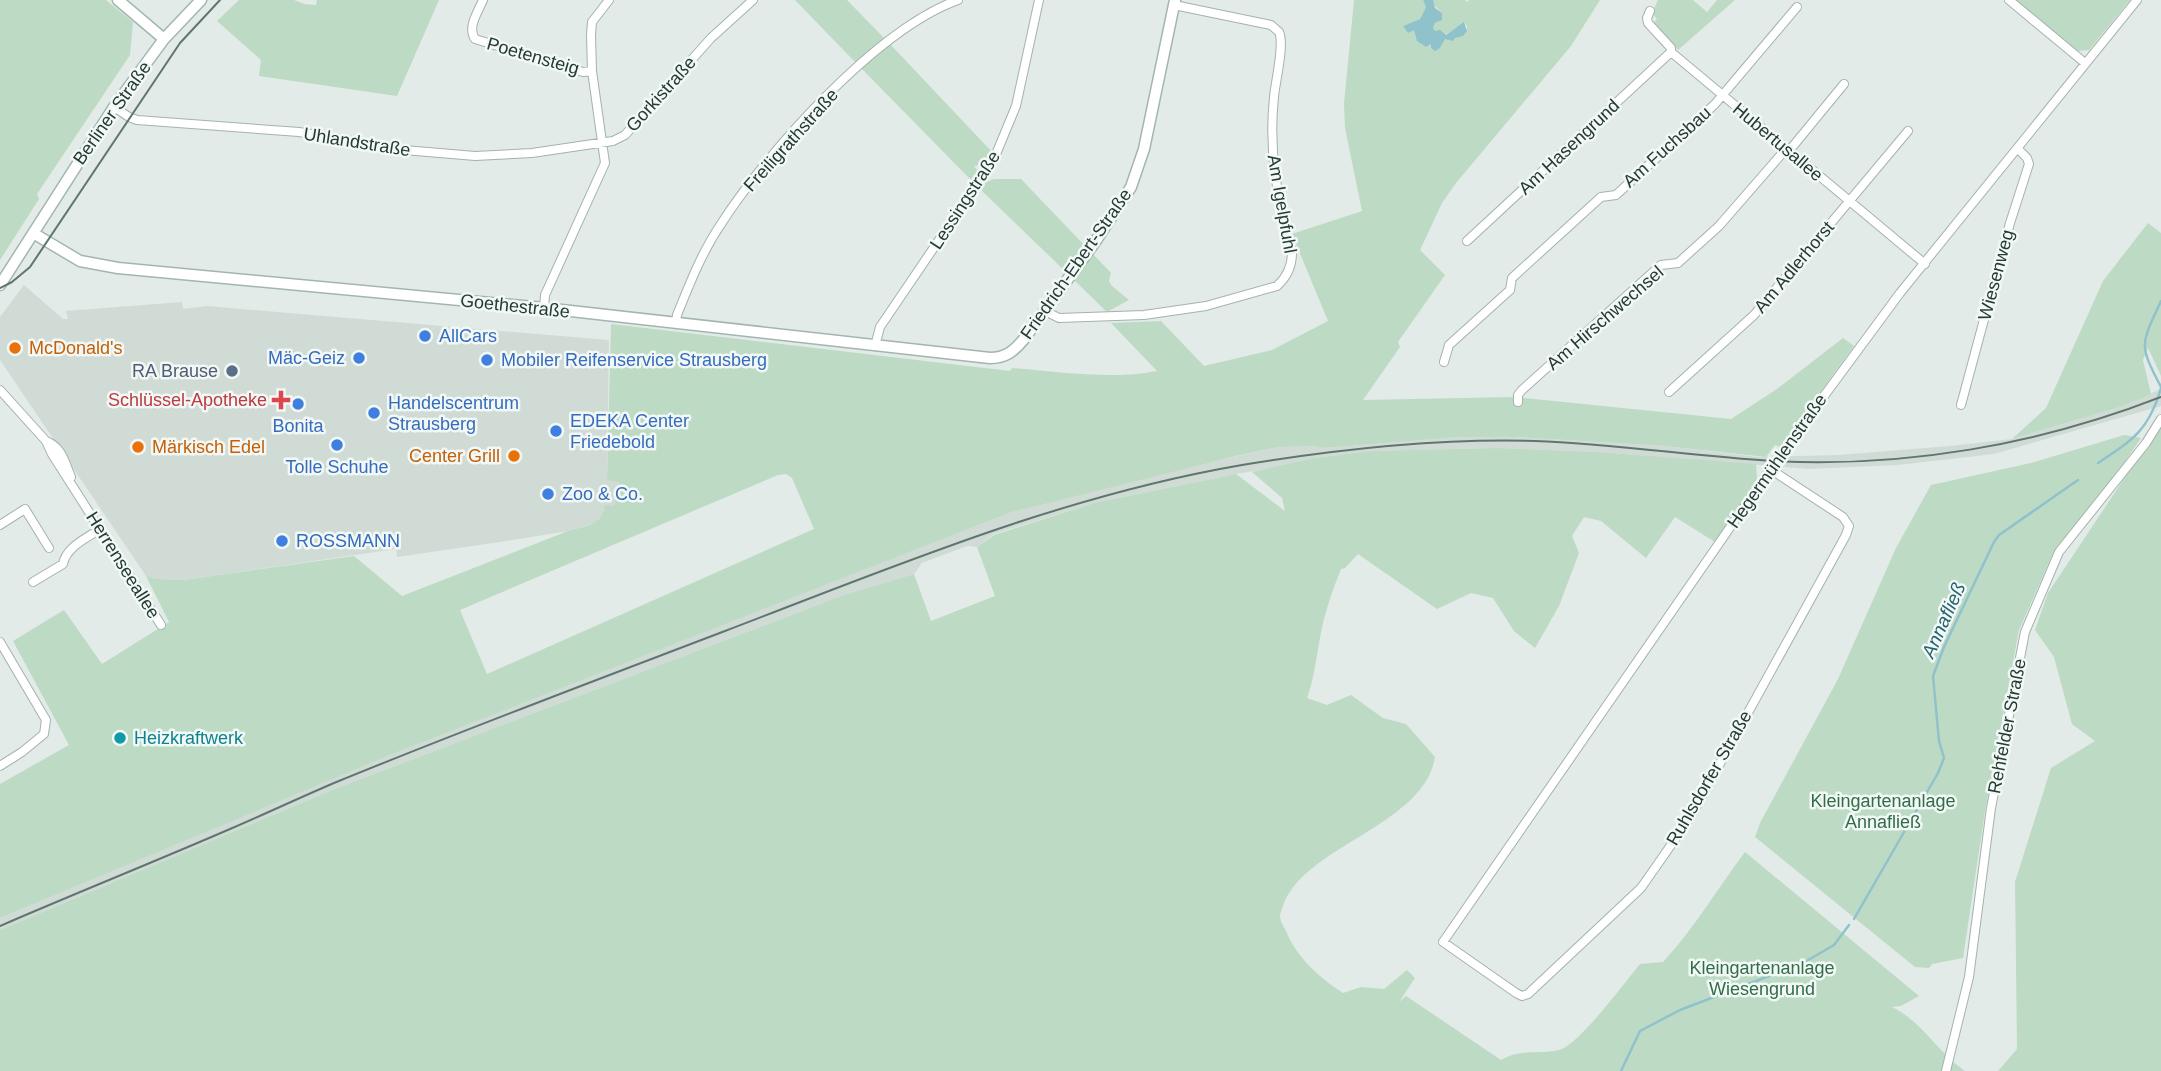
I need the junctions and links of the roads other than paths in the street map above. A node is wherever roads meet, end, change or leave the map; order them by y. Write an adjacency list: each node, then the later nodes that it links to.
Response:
1 (118, 0): 13 (street)
2 (201, 0): 13 (street, Berliner Straße)
3 (483, 0): 16 (street, Poetensteig)
4 (609, 0): 16 (street)
5 (752, 0): 21 (street, Gorkistraße)
6 (958, 0): 31 (street, Freiligrathstraße)
7 (1039, 0): 32 (street, Lessingstraße)
8 (2009, 0): 15 (street)
9 (2137, 0): 15 (street, Hegermühlenstraße)
10 (1175, 2): 30 (street, Friedrich-Ebert-Straße); 30 (street, Am Igelpfuhl)
11 (1797, 7): 18 (street, Am Fuchsbau)
12 (1650, 11): 14 (street, Hubertusallee)
13 (164, 39): 19 (street, Berliner Straße)
14 (1671, 52): 18 (street, Hubertusallee); 26 (street, Am Hasengrund)
15 (2085, 63): 22 (street, Hegermühlenstraße)
16 (592, 71): 21 (street)
17 (1844, 84): 23 (street, Am Hirschwechsel)
18 (1723, 95): 23 (street, Hubertusallee); 34 (street, Am Fuchsbau)
19 (114, 107): 21 (street, Uhlandstraße); 25 (street, Berliner Straße)
20 (1908, 131): 24 (street, Am Adlerhorst)
21 (603, 142): 29 (street)
22 (2018, 149): 27 (street, Hegermühlenstraße); 38 (street, Wiesenweg)
23 (1788, 150): 24 (street, Hubertusallee); 37 (street, Am Hirschwechsel)
24 (1849, 202): 27 (street, Hubertusallee); 36 (street, Am Adlerhorst)
25 (33, 233): 28 (street, Berliner Straße); 29 (street, Goethestraße)
26 (1467, 241)
27 (1925, 264): 40 (street, Hegermühlenstraße)
28 (0, 285)
29 (544, 308): 31 (street, Goethestraße)
30 (1045, 311): 33 (street, Friedrich-Ebert-Straße)
31 (676, 323): 32 (street, Goethestraße)
32 (876, 346): 33 (street, Goethestraße)
33 (1004, 356)
34 (1444, 362)
35 (0, 390): 42 (street, Herrenseeallee)
36 (1669, 392)
37 (1518, 402)
38 (1961, 405)
39 (2161, 419): 49 (street, Rehfelder Straße)
40 (1770, 469): 48 (street, Hegermühlenstraße); 48 (street, Ruhlsdorfer Straße)
41 (0, 525): 43 (street)
42 (100, 529): 44 (street); 45 (street, Herrenseeallee)
43 (48, 548)
44 (33, 582)
45 (161, 625)
46 (0, 642): 47 (street)
47 (0, 766)
48 (1443, 942)
49 (1946, 1071)

